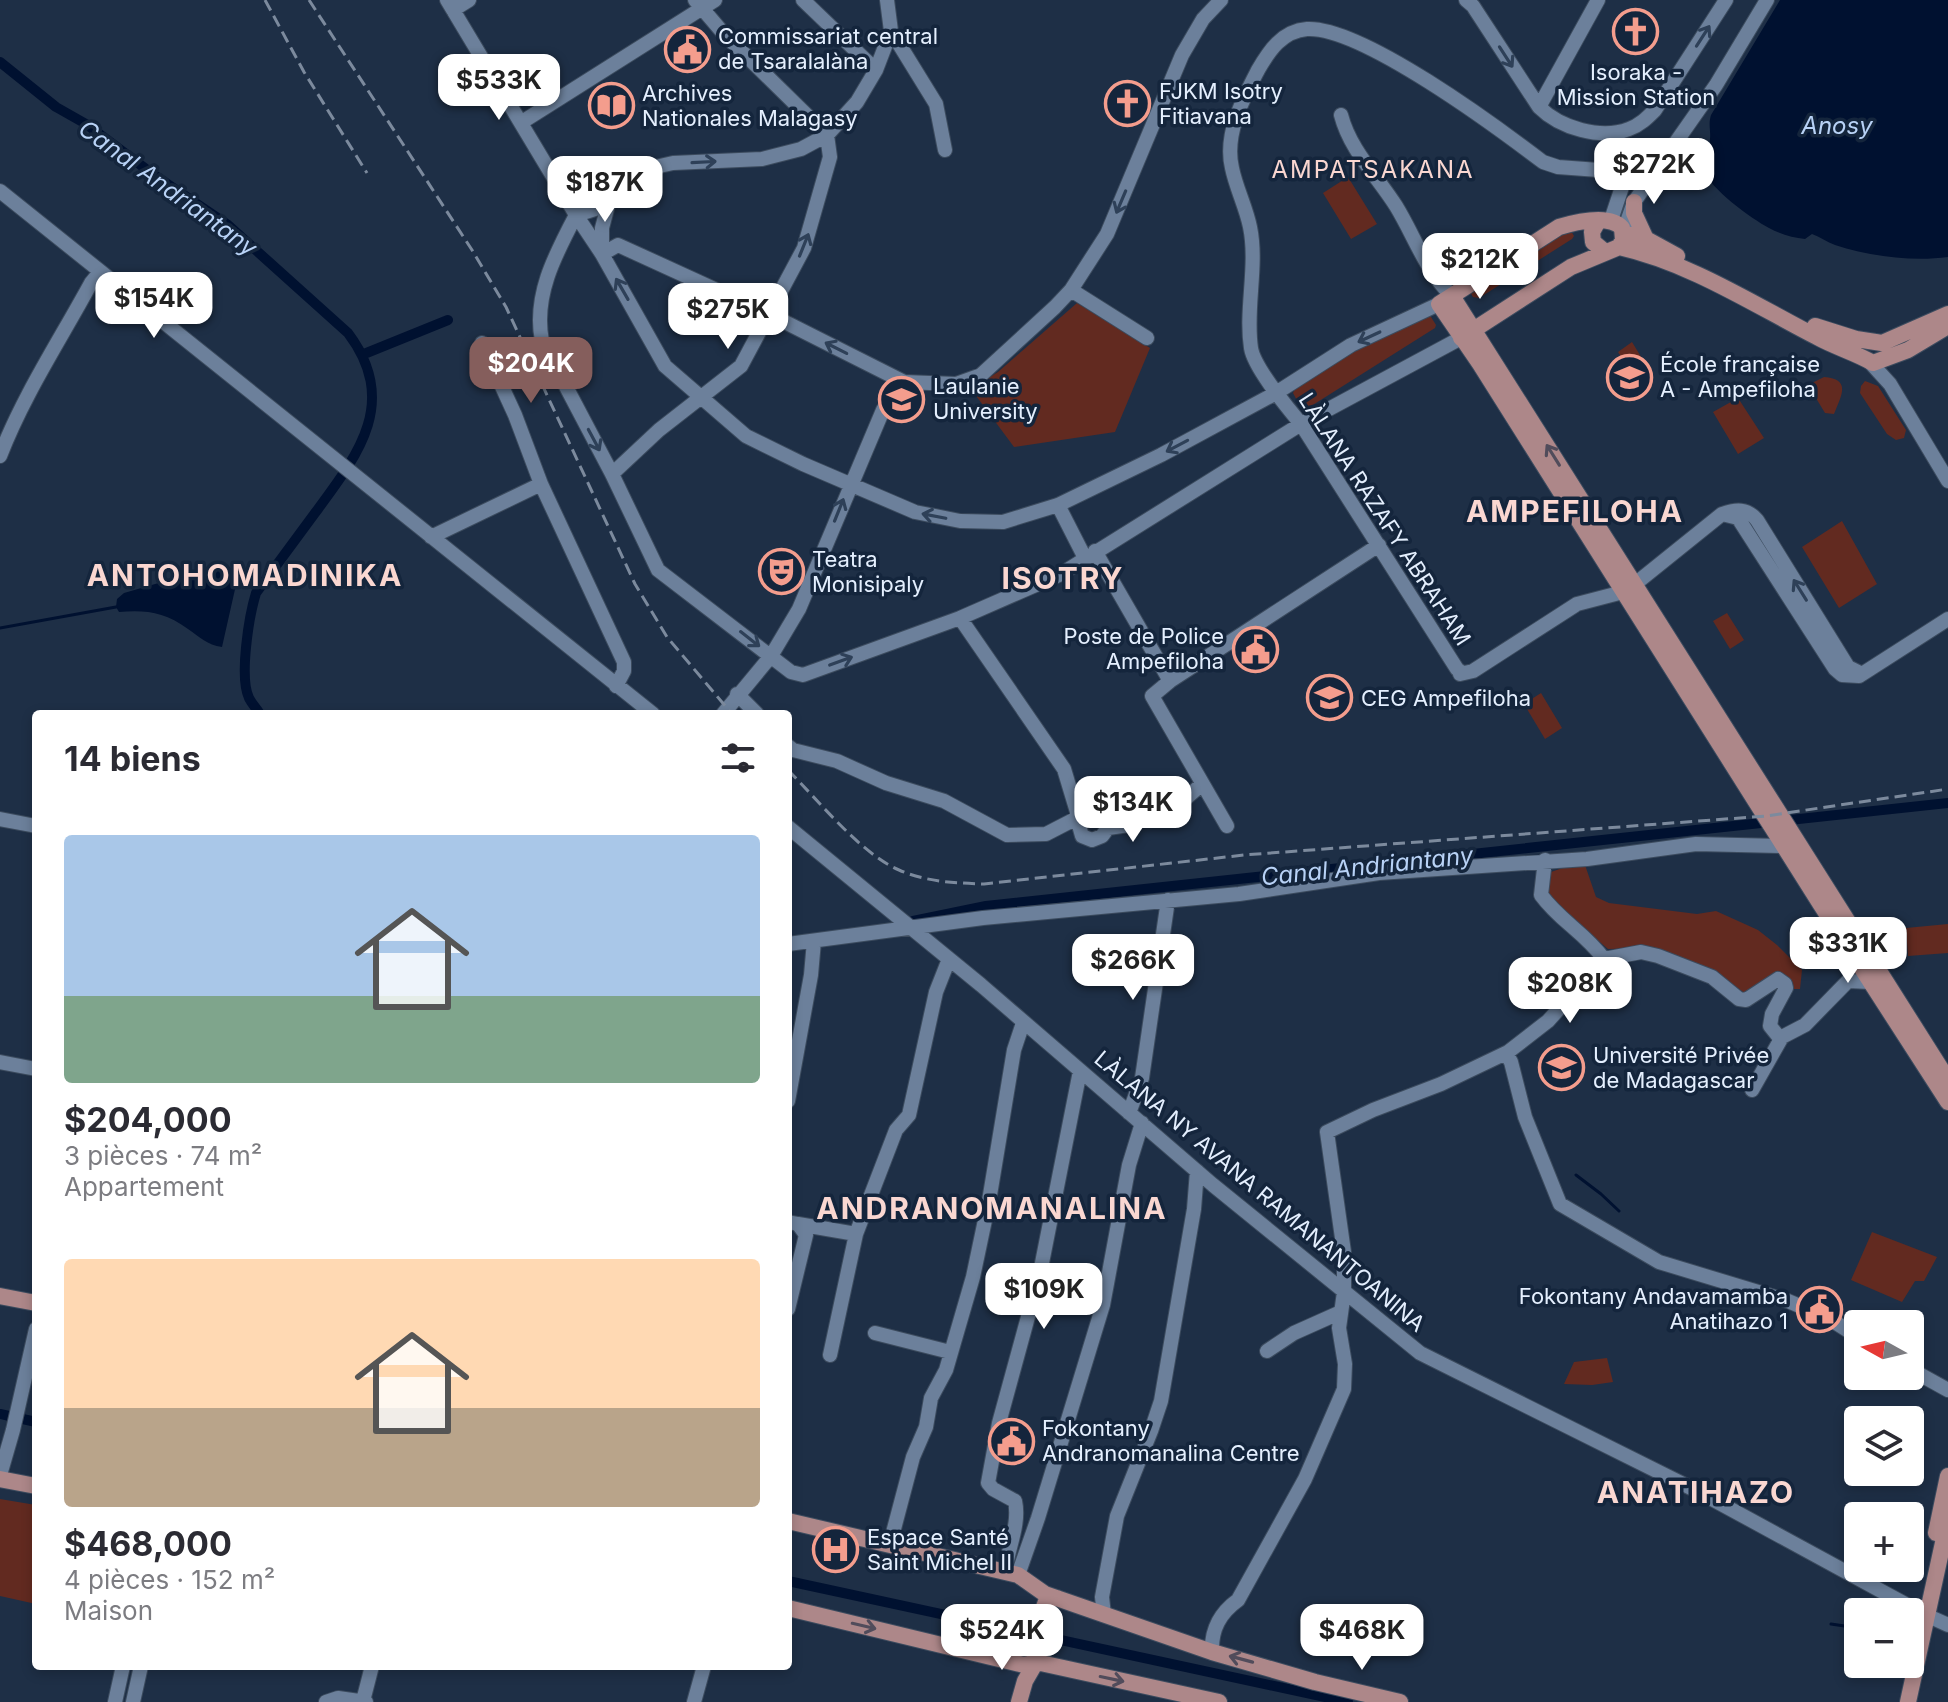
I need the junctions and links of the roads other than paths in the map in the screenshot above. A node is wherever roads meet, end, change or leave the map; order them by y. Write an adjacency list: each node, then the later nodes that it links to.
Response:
1 (469, 0): 11 (street)
2 (715, 0): 10 (street)
3 (803, 0): 13 (street)
4 (887, 0): 12 (street)
5 (1598, 0): 14 (street)
6 (1726, 0): 14 (street, one-way to 6)
7 (1767, 0): 19 (street)
8 (1215, 1): 30 (street, one-way to 30)
9 (1470, 2): 14 (street, one-way to 14)
10 (698, 4): 16 (street); 17 (street)
11 (450, 5): 16 (street)
12 (891, 31): 13 (street); 18 (street)
13 (876, 70): 17 (street)
14 (1539, 107)
15 (1341, 115): 31 (street)
16 (522, 122): 24 (street)
17 (827, 135): 22 (street, one-way to 17); 32 (street, one-way to 17)
18 (945, 150)
19 (1659, 166): 20 (street); 23 (street)
20 (1628, 176): 25 (street); 40 (street, LÀLANA RAZAFY ABRAHAM)
21 (0, 191): 29 (street)
22 (610, 198): 24 (street); 28 (street)
23 (1634, 202): 26 (main road); 27 (street)
24 (576, 215): 28 (street); 44 (street, one-way to 44)
25 (1604, 221): 27 (main road); 27 (main road); 31 (main road)
26 (1646, 239): 27 (main road); 38 (main road)
27 (1616, 244): 35 (main road); 38 (main road)
28 (602, 254): 32 (street); 41 (street, one-way to 28)
29 (100, 272): 43 (street); 50 (street)
30 (1071, 290): 36 (street); 39 (street)
31 (1446, 300): 35 (main road); 40 (street, one-way to 40)
32 (769, 314): 39 (street, one-way to 32); 41 (street)
33 (1948, 314): 38 (main road)
34 (1948, 326): 38 (main road)
35 (1462, 336): 42 (street); 53 (main road)
36 (1147, 338)
37 (482, 343): 47 (street)
38 (1875, 353): 45 (street)
39 (904, 382): 46 (street)
40 (1276, 393): 42 (street, LÀLANA RAZAFY ABRAHAM); 48 (street, one-way to 48)
41 (699, 398): 44 (street); 46 (street)
42 (1301, 424): 51 (street, LÀLANA RAZAFY ABRAHAM); 52 (street)
43 (0, 456)
44 (612, 474): 56 (street, one-way to 56)
45 (1948, 481)
46 (850, 483): 48 (street, one-way to 46); 56 (street, one-way to 46)
47 (541, 484): 50 (street); 59 (street)
48 (1058, 505): 52 (street)
49 (1722, 514): 53 (street); 57 (street); 57 (street, one-way to 49)
50 (431, 537): 59 (street)
51 (1379, 545): 53 (street, LÀLANA RAZAFY ABRAHAM); 58 (street)
52 (1090, 554): 54 (street); 58 (street)
53 (1629, 588): 67 (main road)
54 (960, 618): 56 (street, one-way to 54); 68 (street)
55 (1948, 619): 57 (street)
56 (771, 656): 60 (street)
57 (1860, 675)
58 (1170, 681): 66 (street)
59 (622, 691): 61 (street); 62 (street)
60 (737, 694): 63 (street); 64 (street)
61 (639, 710)
62 (648, 710)
63 (726, 710)
64 (753, 710)
65 (792, 749): 68 (street)
66 (1202, 784): 68 (street); 71 (street)
67 (1772, 814): 73 (main road); 89 (main road)
68 (1077, 818)
69 (0, 819): 70 (street)
70 (32, 825)
71 (1227, 826)
72 (792, 830): 76 (street, LÀLANA NY AVANA RAMANANTOANINA)
73 (1784, 846): 74 (street); 81 (main road)
74 (1545, 860): 75 (street); 80 (street)
75 (1168, 900): 76 (street); 92 (street)
76 (908, 927): 77 (street); 79 (street, LÀLANA NY AVANA RAMANANTOANINA)
77 (814, 941): 78 (street); 88 (street)
78 (792, 944)
79 (949, 959): 82 (street, LÀLANA NY AVANA RAMANANTOANINA); 96 (street)
80 (1608, 959): 83 (street); 84 (street)
81 (1870, 982): 83 (street); 91 (main road)
82 (1023, 1023): 87 (street, LÀLANA NY AVANA RAMANANTOANINA); 106 (street)
83 (1782, 1037): 90 (street)
84 (1509, 1058): 97 (street); 102 (street)
85 (0, 1062): 86 (street)
86 (32, 1068)
87 (1080, 1071): 92 (street, LÀLANA NY AVANA RAMANANTOANINA); 116 (street)
88 (792, 1079)
89 (1948, 1080)
90 (1752, 1090)
91 (1948, 1102)
92 (1129, 1113): 93 (street, LÀLANA NY AVANA RAMANANTOANINA)
93 (1142, 1123): 94 (street, LÀLANA NY AVANA RAMANANTOANINA); 116 (street)
94 (1197, 1171): 97 (street, LÀLANA NY AVANA RAMANANTOANINA); 123 (street)
95 (793, 1223): 96 (street); 98 (street)
96 (856, 1234): 107 (street)
97 (1344, 1292): 101 (street); 118 (street, LÀLANA NY AVANA RAMANANTOANINA)
98 (792, 1293)
99 (0, 1296): 100 (main road)
100 (32, 1302)
101 (1341, 1312): 105 (street); 126 (street)
102 (1844, 1328)
103 (875, 1333): 106 (street)
104 (32, 1347): 111 (street)
105 (1267, 1351)
106 (950, 1352): 115 (street)
107 (830, 1355)
108 (1924, 1377): 109 (street)
109 (1948, 1390)
110 (1948, 1476): 119 (main road)
111 (0, 1477): 112 (main road)
112 (32, 1485)
113 (1948, 1520): 120 (main road)
114 (792, 1522): 115 (main road)
115 (890, 1544): 116 (main road)
116 (1011, 1573): 117 (main road)
117 (1051, 1596): 123 (main road); 125 (main road)
118 (1894, 1598)
119 (1924, 1602)
120 (1924, 1606)
121 (792, 1609): 125 (main road, one-way to 125)
122 (1924, 1614): 124 (street, LÀLANA NY AVANA RAMANANTOANINA)
123 (1104, 1615): 126 (main road)
124 (1948, 1625)
125 (1032, 1646): 138 (main road); 139 (main road, one-way to 139)
126 (1212, 1652): 140 (main road, one-way to 126)
127 (122, 1670): 133 (street)
128 (140, 1670): 134 (street)
129 (371, 1670): 136 (street)
130 (703, 1670): 137 (street)
131 (1904, 1678): 141 (main road)
132 (1912, 1678): 142 (main road)
133 (115, 1702)
134 (133, 1702)
135 (326, 1702): 136 (street)
136 (365, 1702)
137 (694, 1702)
138 (1017, 1702)
139 (1219, 1702)
140 (1400, 1702)
141 (1898, 1702)
142 (1908, 1702)

